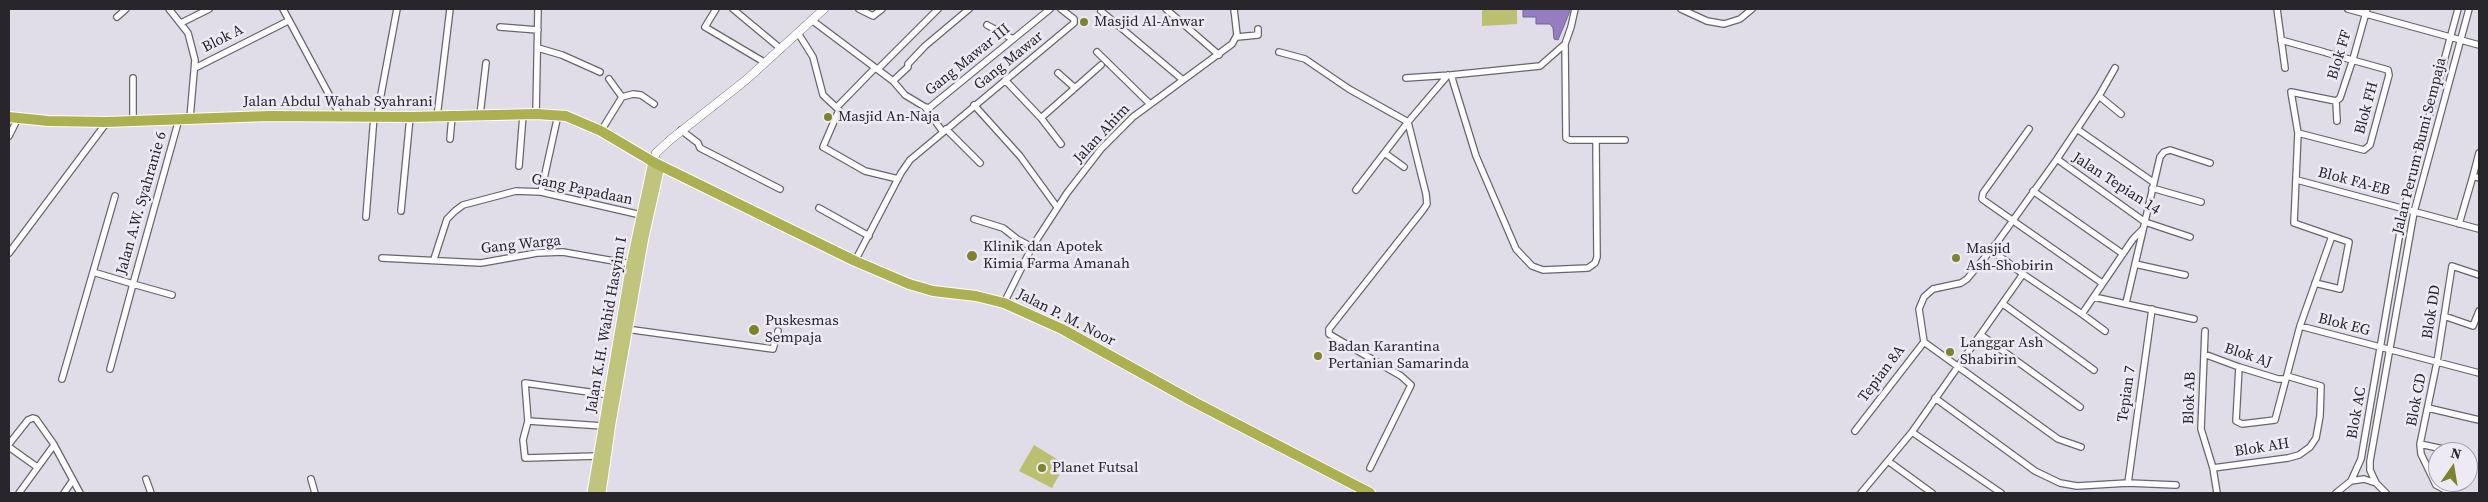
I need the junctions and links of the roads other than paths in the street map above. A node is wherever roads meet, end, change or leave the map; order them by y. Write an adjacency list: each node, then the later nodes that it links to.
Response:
1 (126, 9): 28 (street)
2 (169, 9): 31 (street)
3 (209, 9): 31 (street)
4 (282, 9): 29 (street)
5 (397, 9): 81 (street)
6 (450, 9): 85 (street)
7 (538, 9): 35 (street)
8 (716, 9): 50 (street)
9 (732, 9): 45 (street)
10 (824, 9): 30 (street)
11 (859, 9): 12 (street)
12 (882, 9)
13 (938, 9): 54 (street)
14 (969, 9): 63 (street)
15 (1050, 9): 39 (street, Gang Mawar III)
16 (1060, 9): 64 (street, Gang Mawar)
17 (1166, 9): 48 (street)
18 (1234, 9): 37 (street)
19 (1575, 9): 42 (street)
20 (1681, 9): 21 (street)
21 (1752, 9)
22 (2277, 9): 40 (street)
23 (2348, 9): 27 (street)
24 (2458, 9): 38 (street, Jalan Perum Bumi Sempaja)
25 (2468, 9): 41 (street, Jalan Perum Bumi Sempaja)
26 (1101, 11): 65 (street)
27 (2366, 11): 38 (street); 49 (street, Blok FF)
28 (117, 17)
29 (288, 21): 53 (street, Blok A); 77 (street)
30 (812, 21): 36 (street); 54 (street)
31 (181, 23): 53 (street)
32 (987, 25): 39 (street)
33 (500, 27): 35 (street)
34 (1258, 29): 37 (street)
35 (538, 30): 44 (street)
36 (798, 33): 45 (street); 73 (street)
37 (1237, 37): 48 (street, Jalan Ahim)
38 (2450, 38): 41 (street); 124 (street, Jalan Perum Bumi Sempaja)
39 (1013, 39): 74 (street, Gang Mawar III)
40 (2281, 40): 49 (street); 56 (street)
41 (2460, 40): 43 (street); 126 (street, Jalan Perum Bumi Sempaja)
42 (1565, 44): 59 (street); 101 (street)
43 (2479, 45)
44 (538, 48): 57 (street); 75 (street)
45 (781, 49): 50 (street)
46 (1097, 52): 71 (street)
47 (1279, 52): 92 (street)
48 (1219, 55): 65 (street, Jalan Ahim)
49 (2353, 59): 69 (street, Blok FF); 98 (street, Blok FH)
50 (764, 62): 95 (street)
51 (486, 63): 78 (street)
52 (1101, 65): 66 (street)
53 (196, 67): 86 (street)
54 (877, 68): 63 (street); 73 (street)
55 (2115, 68): 67 (street)
56 (2285, 68)
57 (600, 72)
58 (1058, 73): 66 (street)
59 (1450, 75): 61 (street); 92 (street); 101 (street)
60 (133, 78): 89 (street)
61 (1406, 78)
62 (609, 79): 68 (street)
63 (893, 80): 74 (street)
64 (1005, 80): 72 (street, Gang Mawar); 87 (street)
65 (1183, 80): 71 (street, Jalan Ahim)
66 (1075, 88): 87 (street)
67 (2099, 96): 76 (street); 94 (street)
68 (622, 97): 70 (street); 97 (street)
69 (2336, 101): 90 (street); 98 (street)
70 (654, 104)
71 (1150, 104): 122 (street, Jalan Ahim)
72 (974, 105): 96 (street); 122 (street, Gang Mawar)
73 (837, 107): 113 (street)
74 (925, 107): 96 (street)
75 (536, 114): 79 (highway, Jalan Abdul Wahab Syahrani); 80 (highway, Jalan Abdul Wahab Syahrani)
76 (2122, 114)
77 (340, 115): 81 (highway, Jalan Abdul Wahab Syahrani); 86 (highway, Jalan Abdul Wahab Syahrani)
78 (480, 115): 79 (highway, Jalan Abdul Wahab Syahrani); 82 (highway, Jalan Abdul Wahab Syahrani)
79 (523, 115): 110 (street)
80 (558, 115): 97 (highway, Jalan Abdul Wahab Syahrani); 119 (street)
81 (376, 116): 84 (highway, Jalan Abdul Wahab Syahrani); 128 (street)
82 (452, 116): 85 (highway, Jalan Abdul Wahab Syahrani); 100 (street)
83 (13, 117): 91 (highway, Jalan Abdul Wahab Syahrani); 99 (street)
84 (410, 117): 85 (highway, Jalan Abdul Wahab Syahrani); 125 (street)
85 (437, 117)
86 (190, 118): 88 (highway, Jalan Abdul Wahab Syahrani)
87 (1041, 118): 103 (street)
88 (179, 119): 89 (highway, Jalan Abdul Wahab Syahrani); 152 (street, Jalan A.W. Syahranie 6)
89 (133, 121): 91 (highway, Jalan Abdul Wahab Syahrani)
90 (2337, 121)
91 (107, 122): 139 (street)
92 (1408, 122): 105 (street); 199 (street)
93 (2029, 129): 130 (street)
94 (2077, 129): 106 (street); 115 (street)
95 (681, 130): 109 (street); 116 (street)
96 (945, 130): 107 (street); 113 (street)
97 (601, 131): 109 (highway, Jalan Abdul Wahab Syahrani)
98 (2298, 133): 114 (street)
99 (9, 136)
100 (450, 139)
101 (1596, 140): 102 (street)
102 (1625, 140)
103 (1061, 144)
104 (2479, 153): 112 (street)
105 (1386, 154): 111 (street); 117 (street)
106 (2057, 160): 118 (street); 132 (street, Jalan Tepian 14)
107 (980, 163)
108 (2210, 163): 115 (street)
109 (656, 164): 127 (main road, Jalan K.H. Wahid Hasyim I); 143 (highway, Jalan P. M. Noor); 164 (main road, Jalan K.H. Wahid Hasyim I)
110 (519, 166)
111 (1404, 167)
112 (2476, 177): 131 (street)
113 (898, 179): 134 (street)
114 (2298, 180): 124 (street, Blok FA-EB); 135 (street)
115 (2152, 185): 121 (street); 132 (street)
116 (780, 190)
117 (1356, 190)
118 (2034, 191): 130 (street); 140 (street)
119 (541, 192): 127 (street, Gang Papadaan); 142 (street, Gang Papadaan)
120 (115, 196): 146 (street)
121 (2202, 202)
122 (1057, 207): 137 (street, Jalan Ahim)
123 (819, 208): 134 (street)
124 (2404, 209): 126 (street, Blok FA-EB); 170 (street, Jalan Perum Bumi Sempaja)
125 (401, 211)
126 (2414, 212): 131 (street, Blok FA-EB); 171 (street, Jalan Perum Bumi Sempaja)
127 (641, 214): 144 (main road, Jalan K.H. Wahid Hasyim I)
128 (366, 217)
129 (974, 219): 137 (street)
130 (2012, 220): 138 (street); 150 (street)
131 (2459, 224): 133 (street, Blok FA-EB)
132 (2144, 225): 136 (street, Jalan Tepian 14); 140 (street); 145 (street)
133 (2479, 230)
134 (869, 236): 143 (street)
135 (2332, 236): 151 (street); 151 (street)
136 (2190, 237)
137 (1032, 247): 155 (street, Jalan Ahim)
138 (1991, 250): 147 (street); 169 (street)
139 (9, 254)
140 (2122, 254): 150 (street)
141 (382, 258): 142 (street, Gang Warga)
142 (434, 259): 144 (street, Gang Warga)
143 (855, 261): 155 (highway, Jalan P. M. Noor)
144 (631, 264): 164 (main road, Jalan K.H. Wahid Hasyim I)
145 (2135, 264): 148 (street); 156 (street)
146 (93, 272): 152 (street, Jalan A.W. Syahranie 6); 180 (street)
147 (2023, 274): 157 (street); 160 (street)
148 (2185, 275)
149 (2479, 275): 161 (street, Blok DD)
150 (2102, 283): 154 (street)
151 (2315, 283): 163 (street)
152 (134, 284): 153 (street); 176 (street)
153 (172, 295)
154 (2094, 297): 156 (street); 160 (street)
155 (1004, 303): 215 (highway, Jalan P. M. Noor)
156 (2126, 303): 158 (street)
157 (2003, 304): 168 (street); 177 (street)
158 (2152, 309): 162 (street); 205 (street, Tepian 7)
159 (2479, 311): 161 (street)
160 (2082, 314): 166 (street)
161 (2444, 316): 173 (street, Blok DD)
162 (2194, 319)
163 (2300, 326): 170 (street, Blok EG); 179 (street)
164 (624, 329): 165 (street); 182 (main road, Jalan K.H. Wahid Hasyim I); 214 (main road, Jalan K.H. Wahid Hasyim I)
165 (778, 331)
166 (2105, 331)
167 (2205, 331): 172 (street, Blok AB)
168 (1981, 336): 174 (street); 184 (street)
169 (1924, 342): 174 (street, Tepian 8A); 189 (street, Tepian 8A)
170 (2381, 347): 171 (street, Blok EG); 204 (street, Blok AC)
171 (2390, 349): 173 (street, Blok EG); 206 (street, Jalan Perum Bumi Sempaja)
172 (2204, 354): 175 (street, Blok AJ); 200 (street, Blok AB)
173 (2437, 362): 178 (street, Blok EG); 185 (street, Blok CD)
174 (1958, 366): 183 (street); 195 (street, Tepian 8A)
175 (2239, 367): 179 (street, Blok AJ); 179 (street)
176 (110, 369)
177 (2094, 370)
178 (2479, 373)
179 (2286, 377): 181 (street, Blok AJ)
180 (62, 379)
181 (2321, 386): 200 (street, Blok AH)
182 (610, 395): 187 (street); 188 (main road, Jalan K.H. Wahid Hasyim I)
183 (1935, 398): 190 (street); 205 (street)
184 (2080, 407)
185 (2428, 408): 186 (street); 191 (street, Blok CD)
186 (2479, 420)
187 (528, 421): 188 (street); 196 (street)
188 (604, 426): 196 (main road, Jalan K.H. Wahid Hasyim I)
189 (1855, 430)
190 (1912, 432): 197 (street); 218 (street)
191 (2420, 444): 194 (street); 222 (street)
192 (9, 445): 193 (street); 198 (street)
193 (54, 445): 198 (street); 203 (street)
194 (2428, 446)
195 (2081, 447)
196 (598, 456): 213 (main road, Jalan K.H. Wahid Hasyim I)
197 (1888, 461): 216 (street); 217 (street)
198 (37, 467): 208 (street)
199 (1370, 468)
200 (2213, 468): 219 (street, Blok AB)
201 (146, 479): 211 (street)
202 (312, 479): 212 (street)
203 (73, 480): 209 (street); 210 (street)
204 (2351, 481): 206 (street); 220 (street)
205 (2128, 483): 207 (street)
206 (2376, 483): 221 (street)
207 (2176, 485)
208 (19, 493)
209 (64, 493)
210 (80, 493)
211 (151, 493)
212 (316, 493)
213 (592, 493)
214 (601, 493)
215 (1370, 493)
216 (1862, 493)
217 (1932, 493)
218 (2001, 493)
219 (2217, 493)
220 (2336, 493)
221 (2386, 493)
222 (2451, 493)

